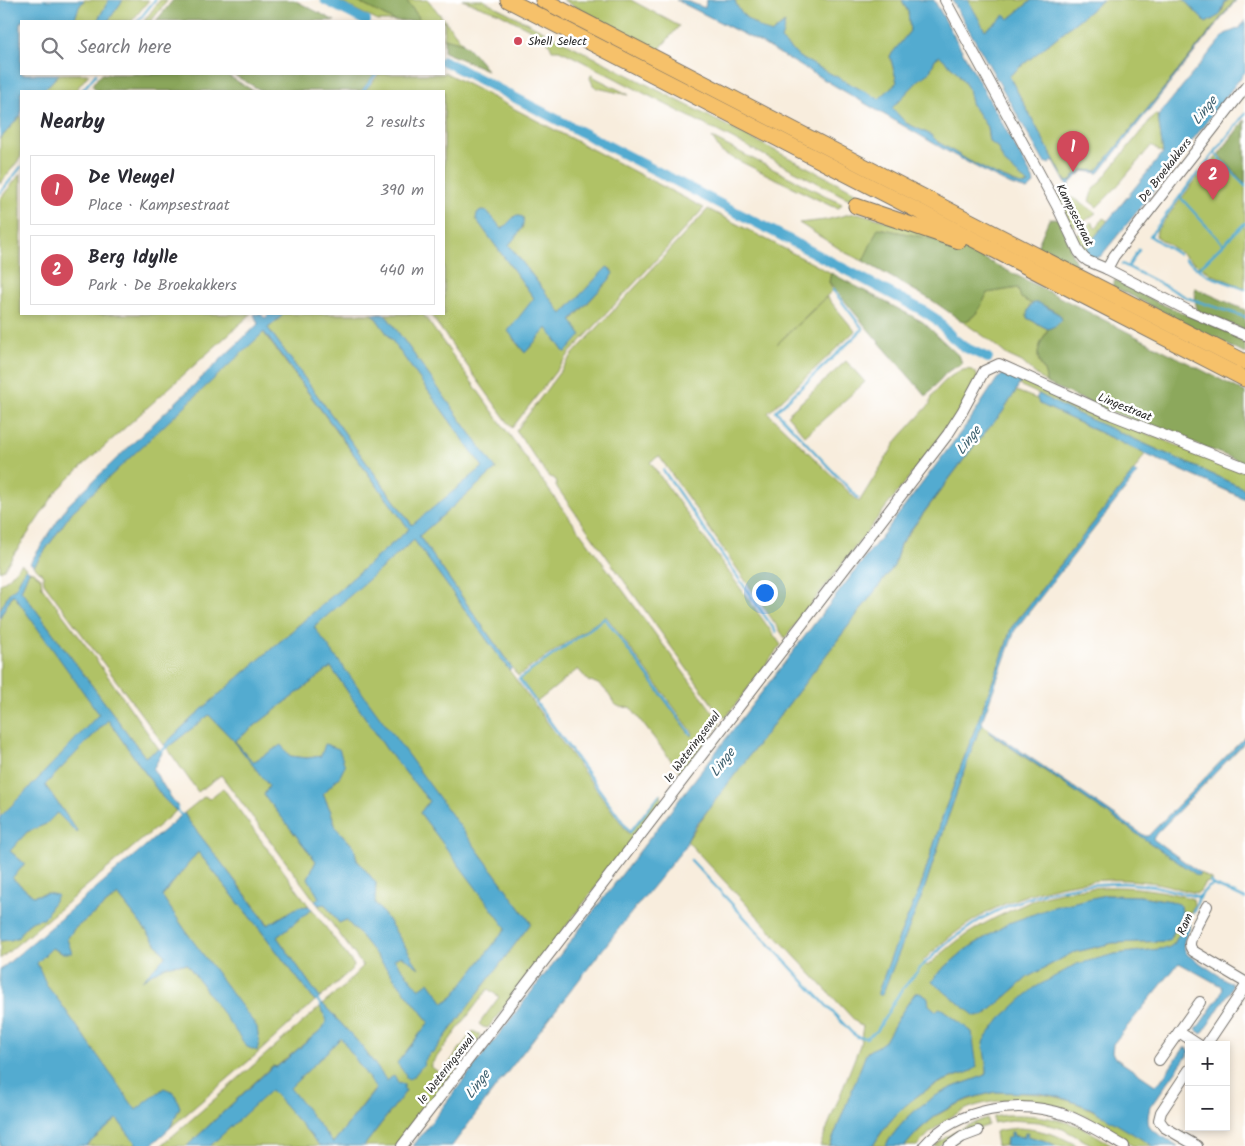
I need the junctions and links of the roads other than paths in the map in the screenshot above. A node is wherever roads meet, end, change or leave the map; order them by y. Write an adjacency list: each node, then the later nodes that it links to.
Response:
1 (508, 0): 8 (highway)
2 (543, 0): 5 (highway)
3 (552, 0): 5 (highway)
4 (945, 0): 9 (street, Kampsestraat)
5 (570, 14): 11 (highway)
6 (1245, 88): 9 (street, De Broekakkers)
7 (856, 206): 8 (highway)
8 (986, 247): 13 (highway)
9 (1107, 269): 10 (street, Kampsestraat)
10 (1245, 335)
11 (1245, 362)
12 (999, 364): 14 (street, Lingestraat); 25 (street, 1e Weteringsewal)
13 (1245, 379)
14 (1245, 467)
15 (1207, 906): 16 (street, Ram)
16 (1245, 982)
17 (1245, 987): 21 (street)
18 (1200, 1002): 19 (street)
19 (1179, 1032): 20 (street); 22 (street)
20 (1193, 1041)
21 (1209, 1041)
22 (1159, 1060)
23 (1185, 1076): 29 (street)
24 (978, 1131): 27 (street)
25 (402, 1146)
26 (924, 1146): 28 (street)
27 (949, 1146)
28 (1124, 1146)
29 (1197, 1146)

